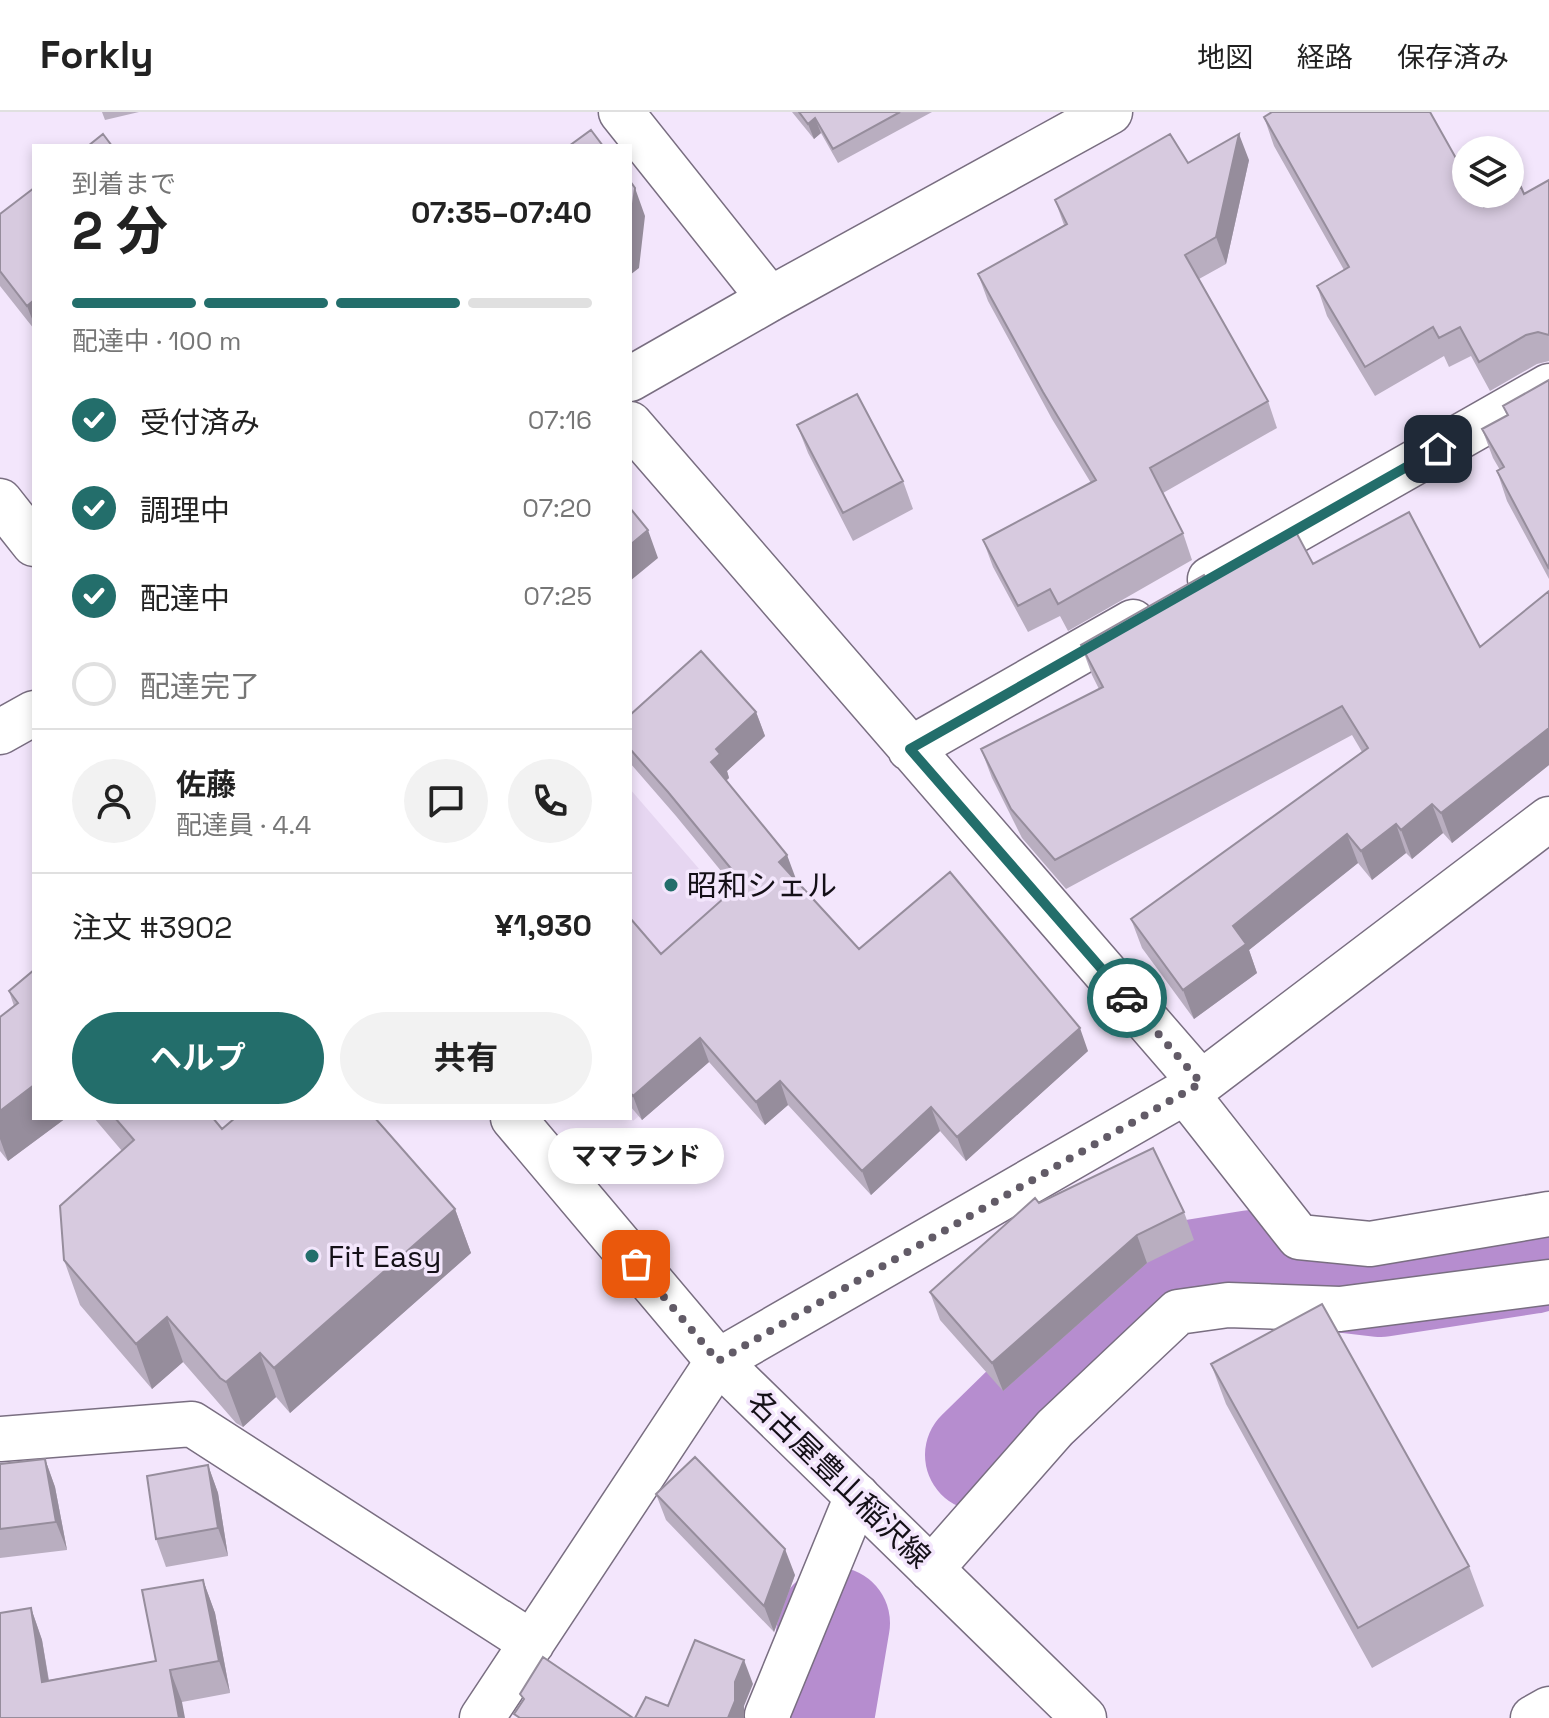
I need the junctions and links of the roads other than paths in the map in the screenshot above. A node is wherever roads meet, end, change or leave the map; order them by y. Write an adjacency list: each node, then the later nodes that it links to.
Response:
1 (621, 112): 3 (street)
2 (1110, 112): 3 (street)
3 (770, 299): 4 (street)
4 (632, 378)
5 (1549, 386): 11 (street)
6 (632, 426): 11 (street)
7 (0, 501): 8 (street)
8 (32, 541)
9 (32, 714): 10 (street)
10 (0, 732)
11 (910, 749): 13 (street)
12 (1549, 819): 13 (street)
13 (1193, 1087): 15 (street); 17 (street)
14 (515, 1120): 17 (street, 名古屋豊山稲沢線)
15 (1549, 1214)
16 (1549, 1282): 20 (street)
17 (718, 1361): 19 (street, 名古屋豊山稲沢線); 21 (street)
18 (0, 1439): 21 (street)
19 (857, 1496): 20 (street, 名古屋豊山稲沢線); 24 (street)
20 (931, 1569): 25 (street, 名古屋豊山稲沢線)
21 (532, 1643): 23 (street)
22 (1549, 1709): 26 (street)
23 (485, 1717)
24 (768, 1718)
25 (1084, 1718)
26 (1533, 1718)

